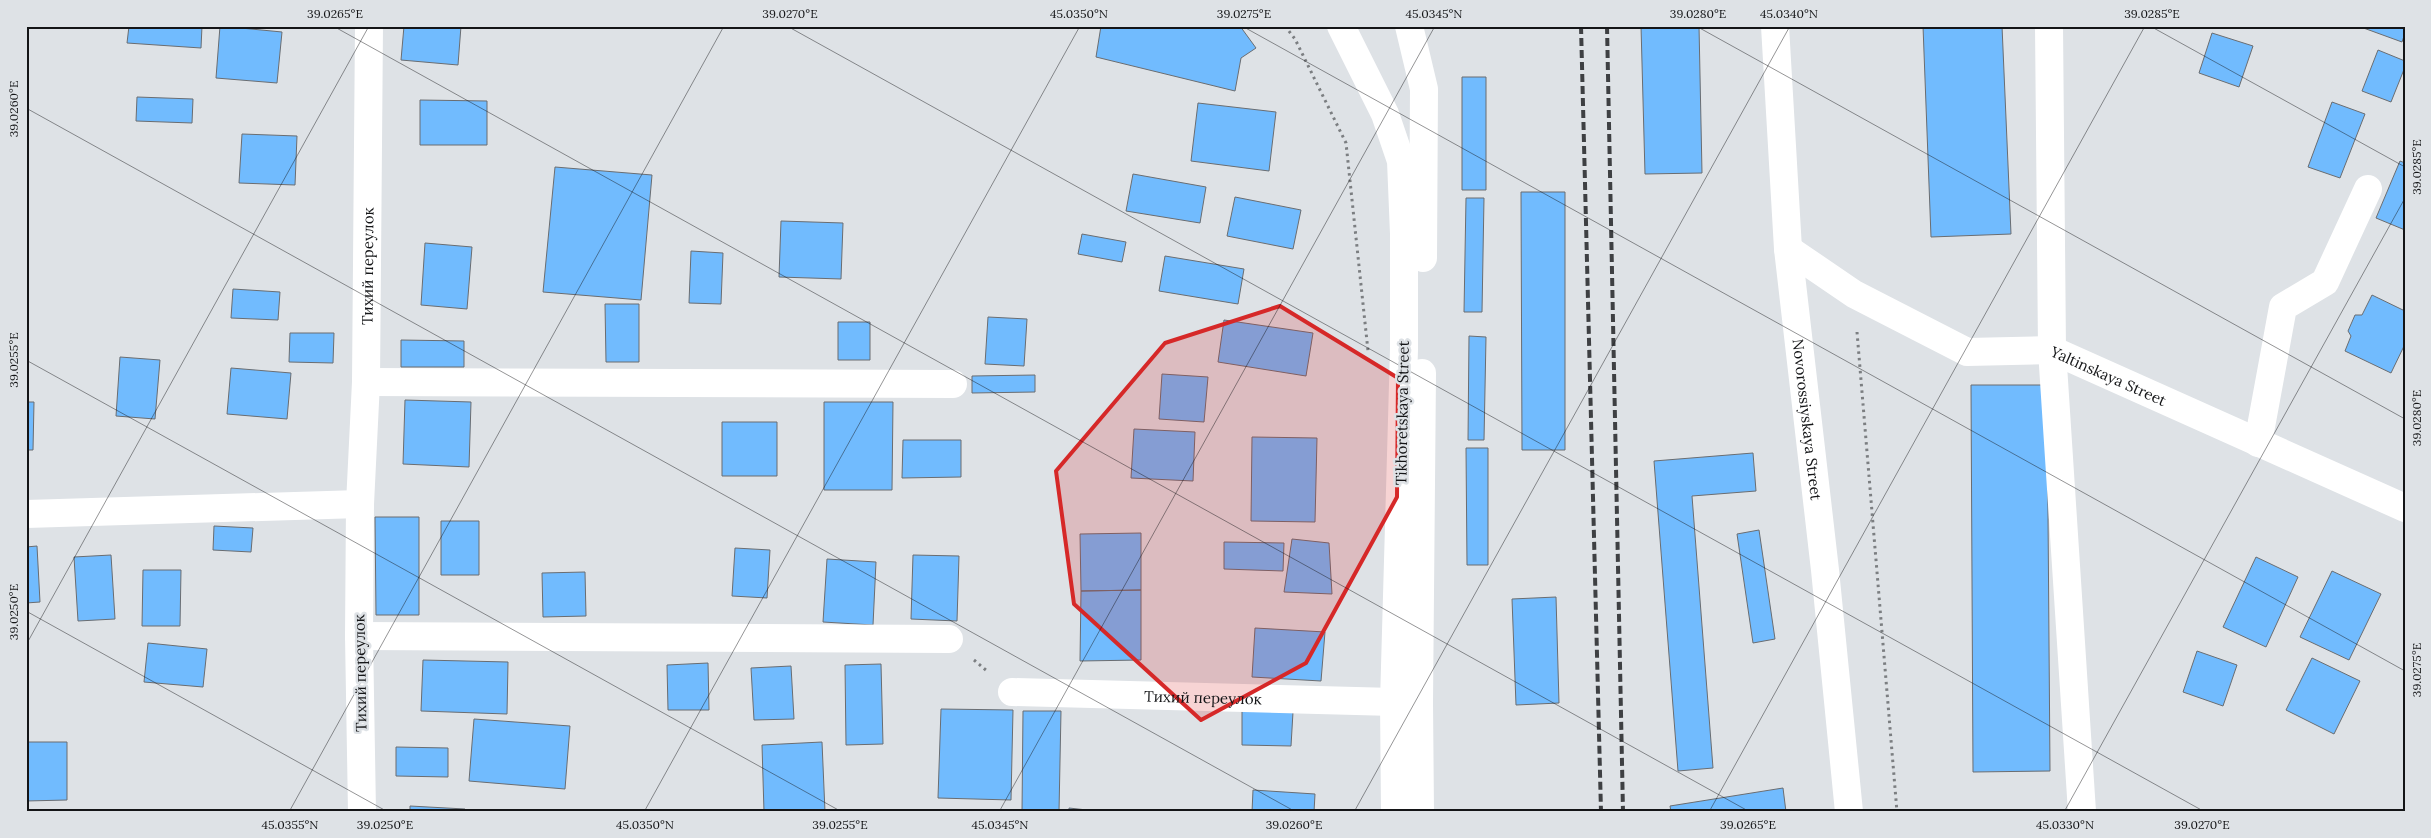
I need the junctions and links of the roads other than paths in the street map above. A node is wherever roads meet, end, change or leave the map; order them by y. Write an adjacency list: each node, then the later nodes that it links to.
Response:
1 (369, 26): 9 (main road, Тихий переулок)
2 (1341, 26): 18 (main road, Tikhoretskaya Street)
3 (1409, 26): 21 (main road, Tikhoretskaya Street)
4 (1775, 26): 7 (main road, Novorossiyskaya Street)
5 (2048, 26): 8 (main road)
6 (2368, 189): 11 (main road)
7 (1788, 249): 8 (main road, Yaltinskaya Street); 22 (main road, Novorossiyskaya Street)
8 (2052, 350): 11 (main road, Yaltinskaya Street); 23 (main road)
9 (366, 382): 10 (main road); 12 (main road, Тихий переулок)
10 (953, 384)
11 (2258, 443): 13 (main road, Yaltinskaya Street)
12 (360, 504): 14 (main road); 15 (main road, Тихий переулок)
13 (2405, 508)
14 (26, 514)
15 (359, 636): 16 (main road); 19 (main road, Тихий переулок)
16 (949, 639)
17 (1012, 692): 18 (main road, Тихий переулок)
18 (1394, 702): 20 (main road, Tikhoretskaya Street)
19 (362, 812)
20 (1395, 812)
21 (1420, 812)
22 (1849, 812)
23 (2082, 812)

